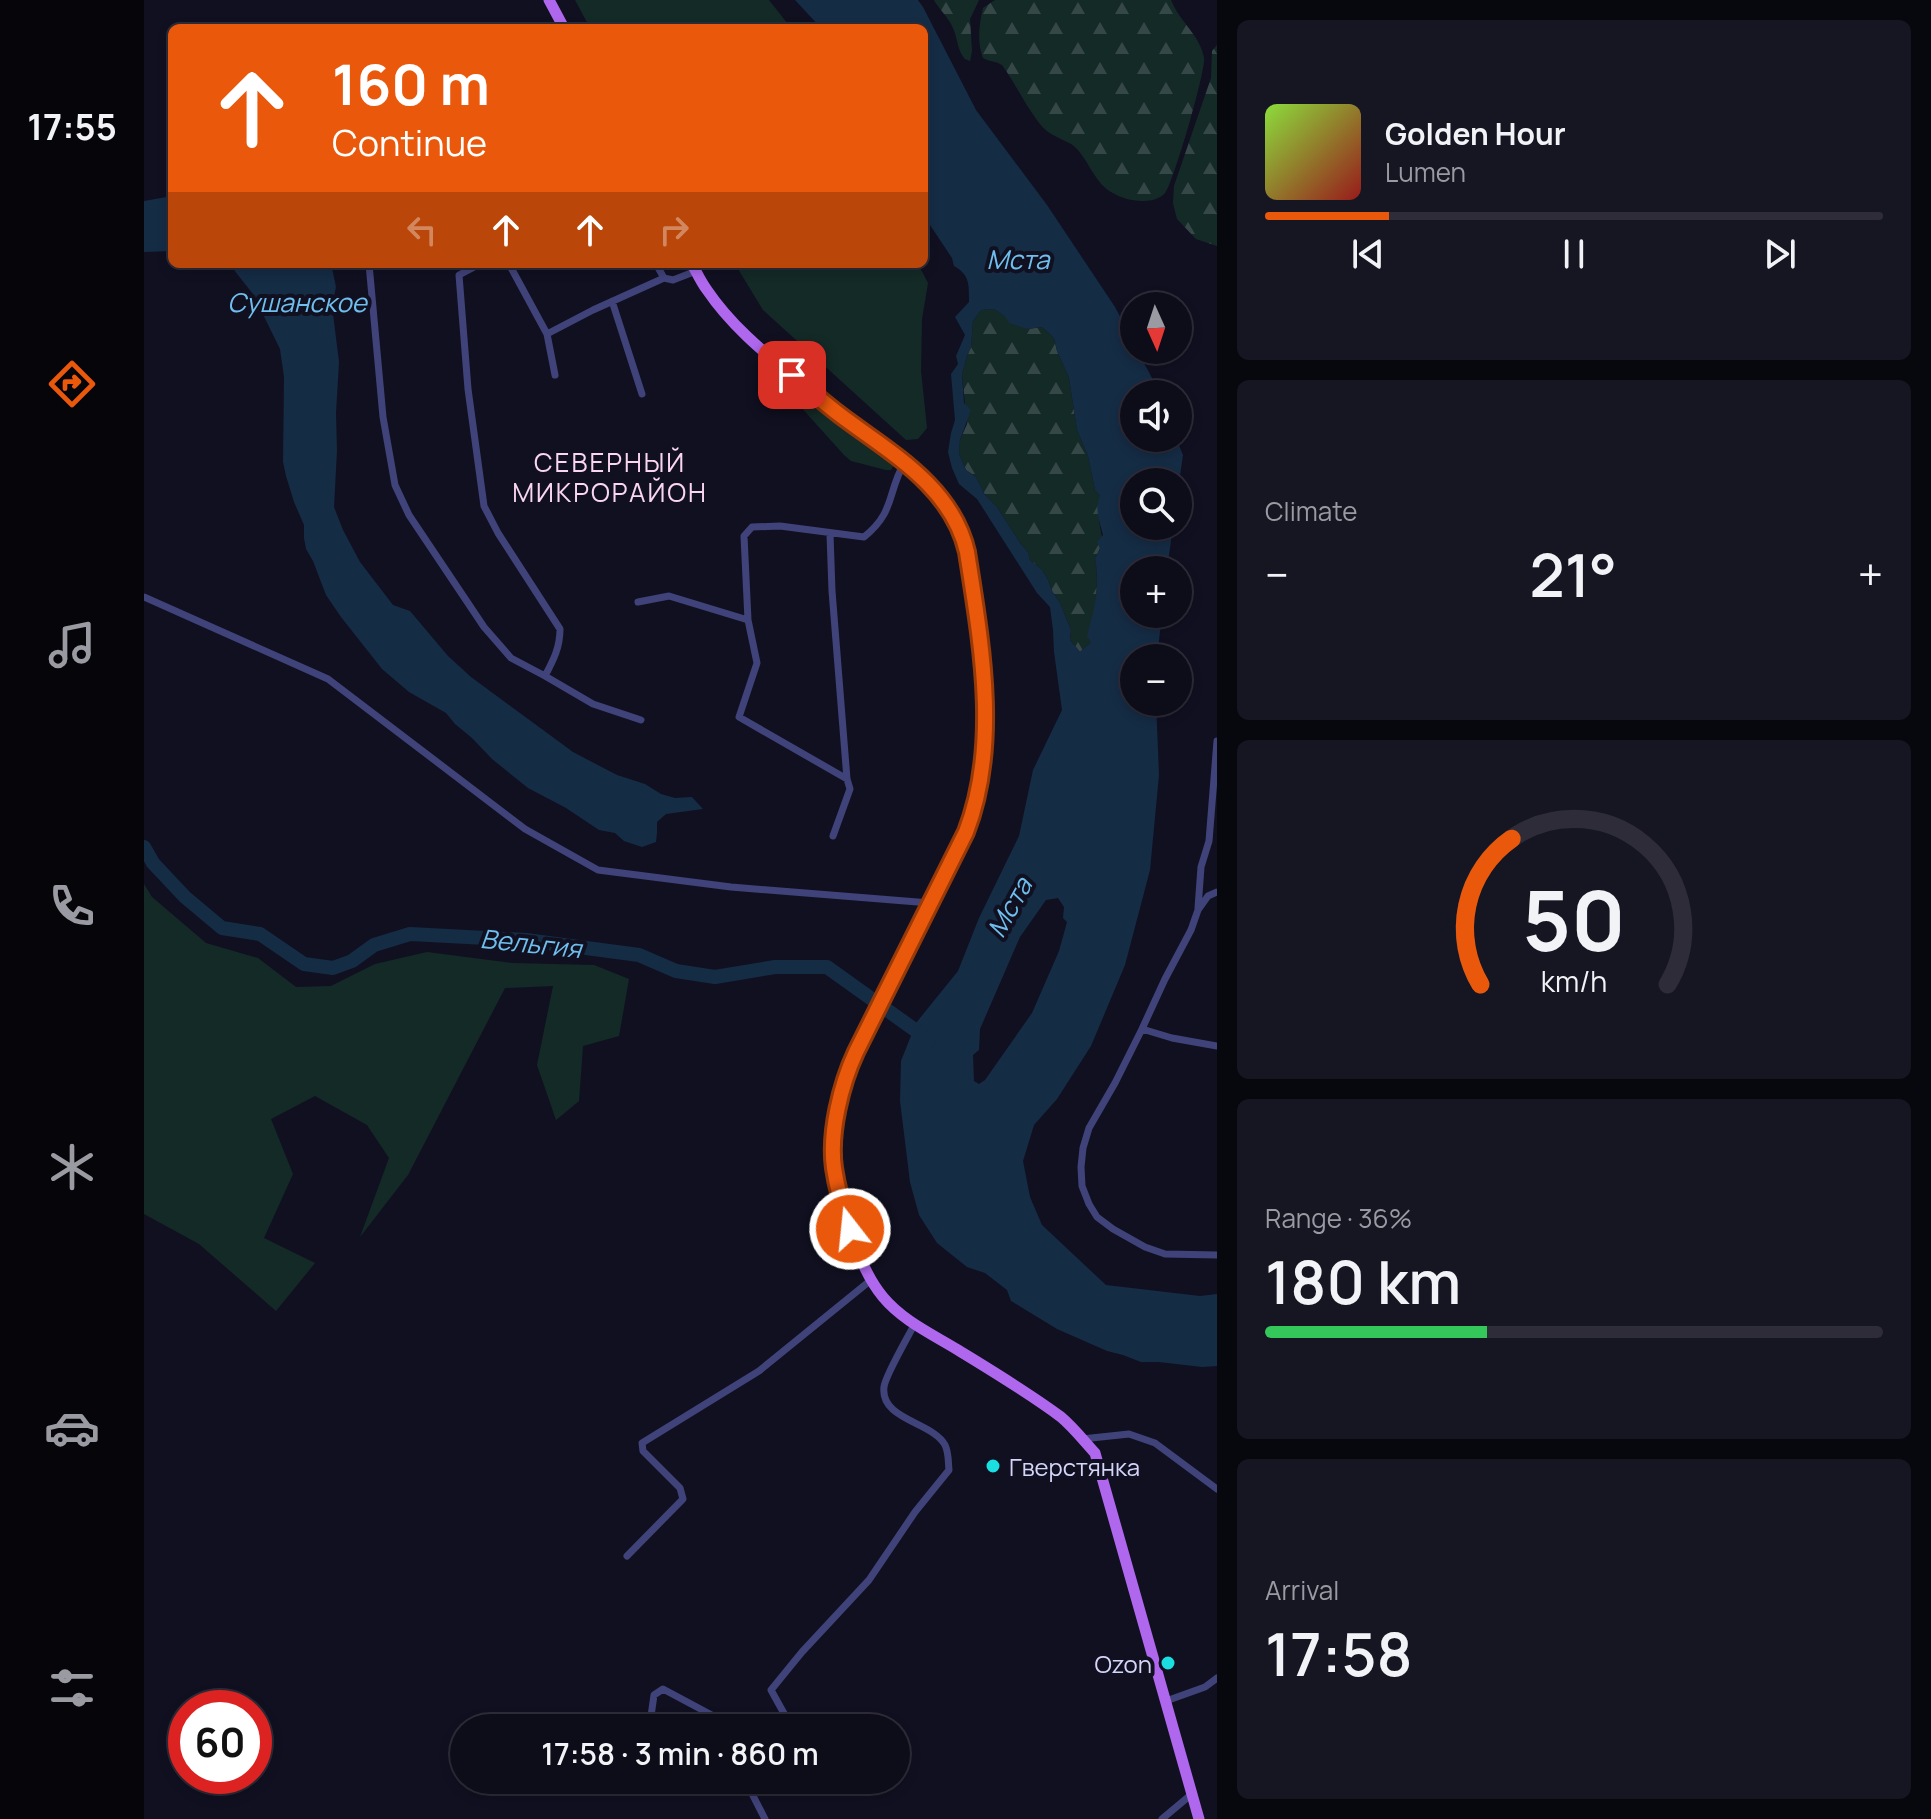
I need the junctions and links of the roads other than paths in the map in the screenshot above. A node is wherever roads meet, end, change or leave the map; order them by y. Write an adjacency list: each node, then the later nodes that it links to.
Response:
1 (549, 0): 2 (main road)
2 (562, 24)
3 (369, 268): 19 (street)
4 (472, 268): 19 (street)
5 (511, 268): 11 (street)
6 (658, 268): 9 (street)
7 (692, 268): 9 (street)
8 (695, 268): 14 (main road)
9 (664, 278): 10 (street)
10 (612, 301): 11 (street); 13 (street)
11 (547, 334): 12 (street)
12 (555, 375)
13 (642, 394)
14 (900, 459): 15 (street); 25 (main road)
15 (830, 534): 18 (street); 22 (street)
16 (144, 597): 25 (street)
17 (638, 602): 18 (street)
18 (748, 620): 22 (street)
19 (545, 676): 20 (street)
20 (641, 720)
21 (1217, 741): 26 (street)
22 (847, 779): 23 (street)
23 (833, 836)
24 (1217, 892): 26 (street)
25 (930, 903): 30 (main road)
26 (1198, 910): 27 (street)
27 (1142, 1029): 28 (street); 29 (street)
28 (1217, 1046)
29 (1217, 1255)
30 (871, 1280): 31 (main road); 34 (street)
31 (914, 1325): 32 (main road); 39 (street)
32 (1082, 1439): 33 (street); 36 (main road)
33 (1217, 1489)
34 (627, 1556)
35 (1217, 1678): 36 (street)
36 (1166, 1701): 40 (main road)
37 (651, 1714): 38 (street)
38 (710, 1714)
39 (784, 1714)
40 (1193, 1793): 43 (street); 44 (main road)
41 (752, 1794): 42 (street)
42 (765, 1819)
43 (1162, 1819)
44 (1199, 1819)

